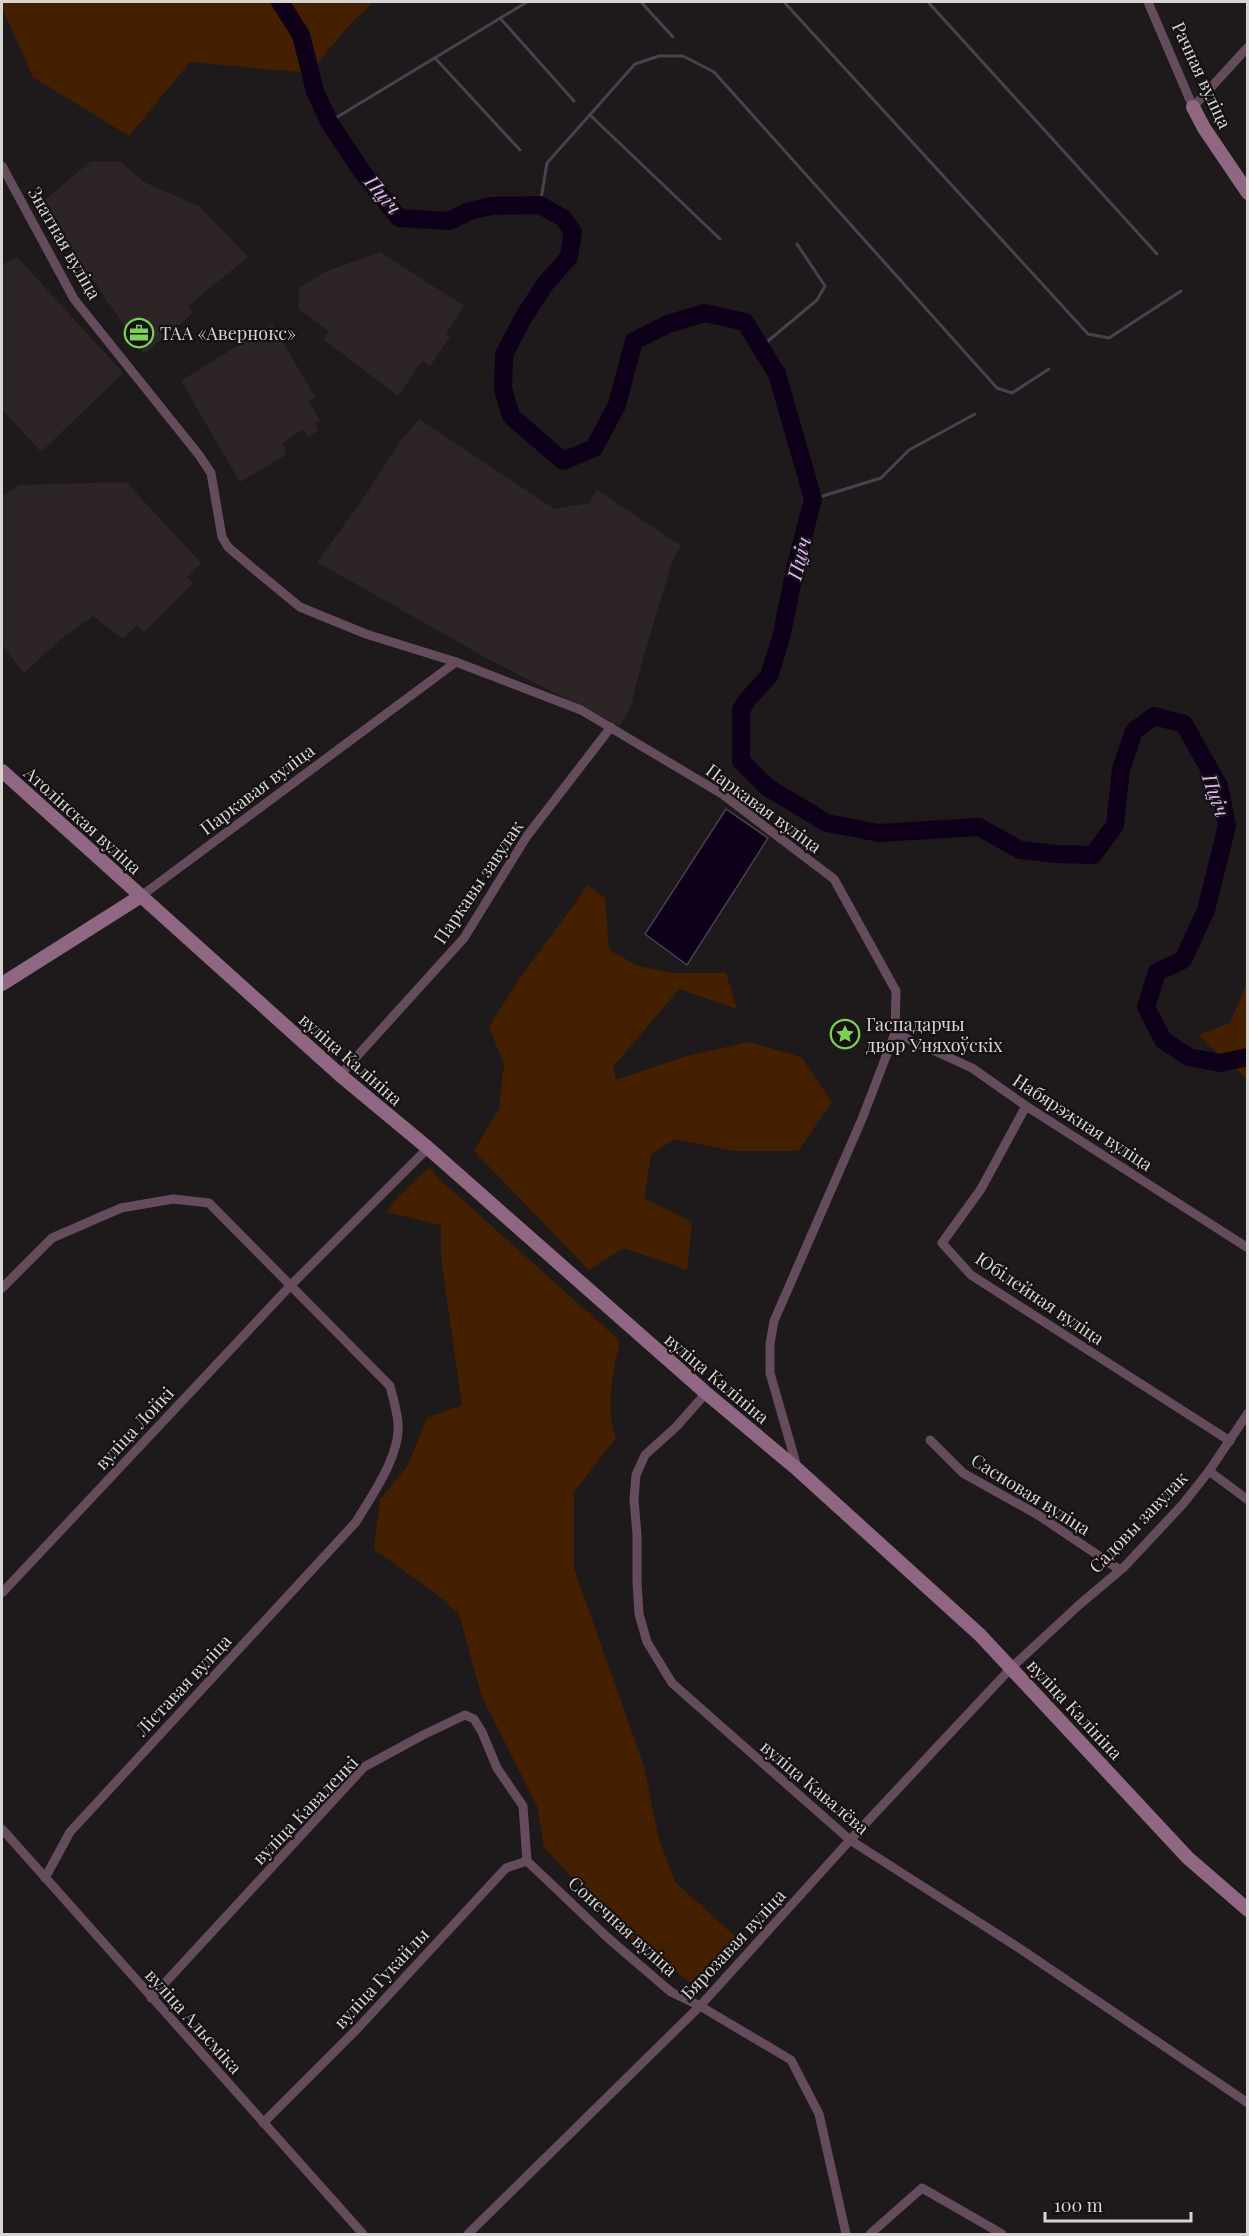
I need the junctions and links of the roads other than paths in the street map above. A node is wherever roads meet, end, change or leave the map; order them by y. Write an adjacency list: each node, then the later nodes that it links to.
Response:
1 (1148, 2): 3 (street, Рачная вуліца)
2 (1248, 47): 3 (street)
3 (1193, 107): 5 (street, Рачная вуліца)
4 (2, 166): 6 (street, Знатная вуліца)
5 (1248, 193)
6 (456, 662): 7 (street, Паркавая вуліца); 9 (street, Паркавая вуліца)
7 (611, 727): 11 (street, Паркавая вуліца); 12 (street, Паркавы завулак)
8 (2, 771): 9 (street, Атолінская вуліца)
9 (141, 896): 10 (street); 12 (street, вуліца Калініна)
10 (2, 984)
11 (894, 1033): 13 (street, Набярэжная вуліца); 22 (street, Паркавая вуліца)
12 (340, 1075): 14 (street, вуліца Калініна)
13 (1026, 1106): 15 (street, Набярэжная вуліца); 21 (street, Юбілейная вуліца)
14 (428, 1148): 16 (street, вуліца Лойкі); 18 (street, вуліца Калініна)
15 (1248, 1248)
16 (291, 1285): 17 (street); 26 (street, вуліца Лойкі); 31 (street, Ліставая вуліца)
17 (2, 1288)
18 (706, 1393): 22 (street, вуліца Калініна); 29 (street, вуліца Кавалёва)
19 (1248, 1413): 21 (street, Садовы завулак)
20 (930, 1440): 25 (street, Сасновая вуліца)
21 (1230, 1441): 23 (street, Садовы завулак)
22 (797, 1469): 27 (street, вуліца Калініна)
23 (1209, 1472): 24 (street); 25 (street, Садовы завулак)
24 (1248, 1500)
25 (1120, 1570): 27 (street, Садовы завулак)
26 (2, 1593)
27 (1012, 1667): 29 (street, Бярозавая вуліца); 32 (street, вуліца Калініна)
28 (2, 1829): 31 (street, вуліца Альсміка)
29 (850, 1840): 34 (street, Бярозавая вуліца); 35 (street, вуліца Кавалёва)
30 (527, 1861): 33 (street, вуліца Каваленкі); 34 (street, Сонечная вуліца); 36 (street, вуліца Гукайлы)
31 (45, 1878): 33 (street, вуліца Альсміка)
32 (1248, 1910)
33 (151, 1998): 36 (street, вуліца Альсміка)
34 (699, 2006): 38 (street, Бярозавая вуліца); 39 (street, Сонечная вуліца)
35 (1248, 2103)
36 (263, 2123): 37 (street, вуліца Альсміка)
37 (363, 2235)
38 (468, 2235)
39 (846, 2235)
40 (870, 2235): 41 (street)
41 (1002, 2235)

